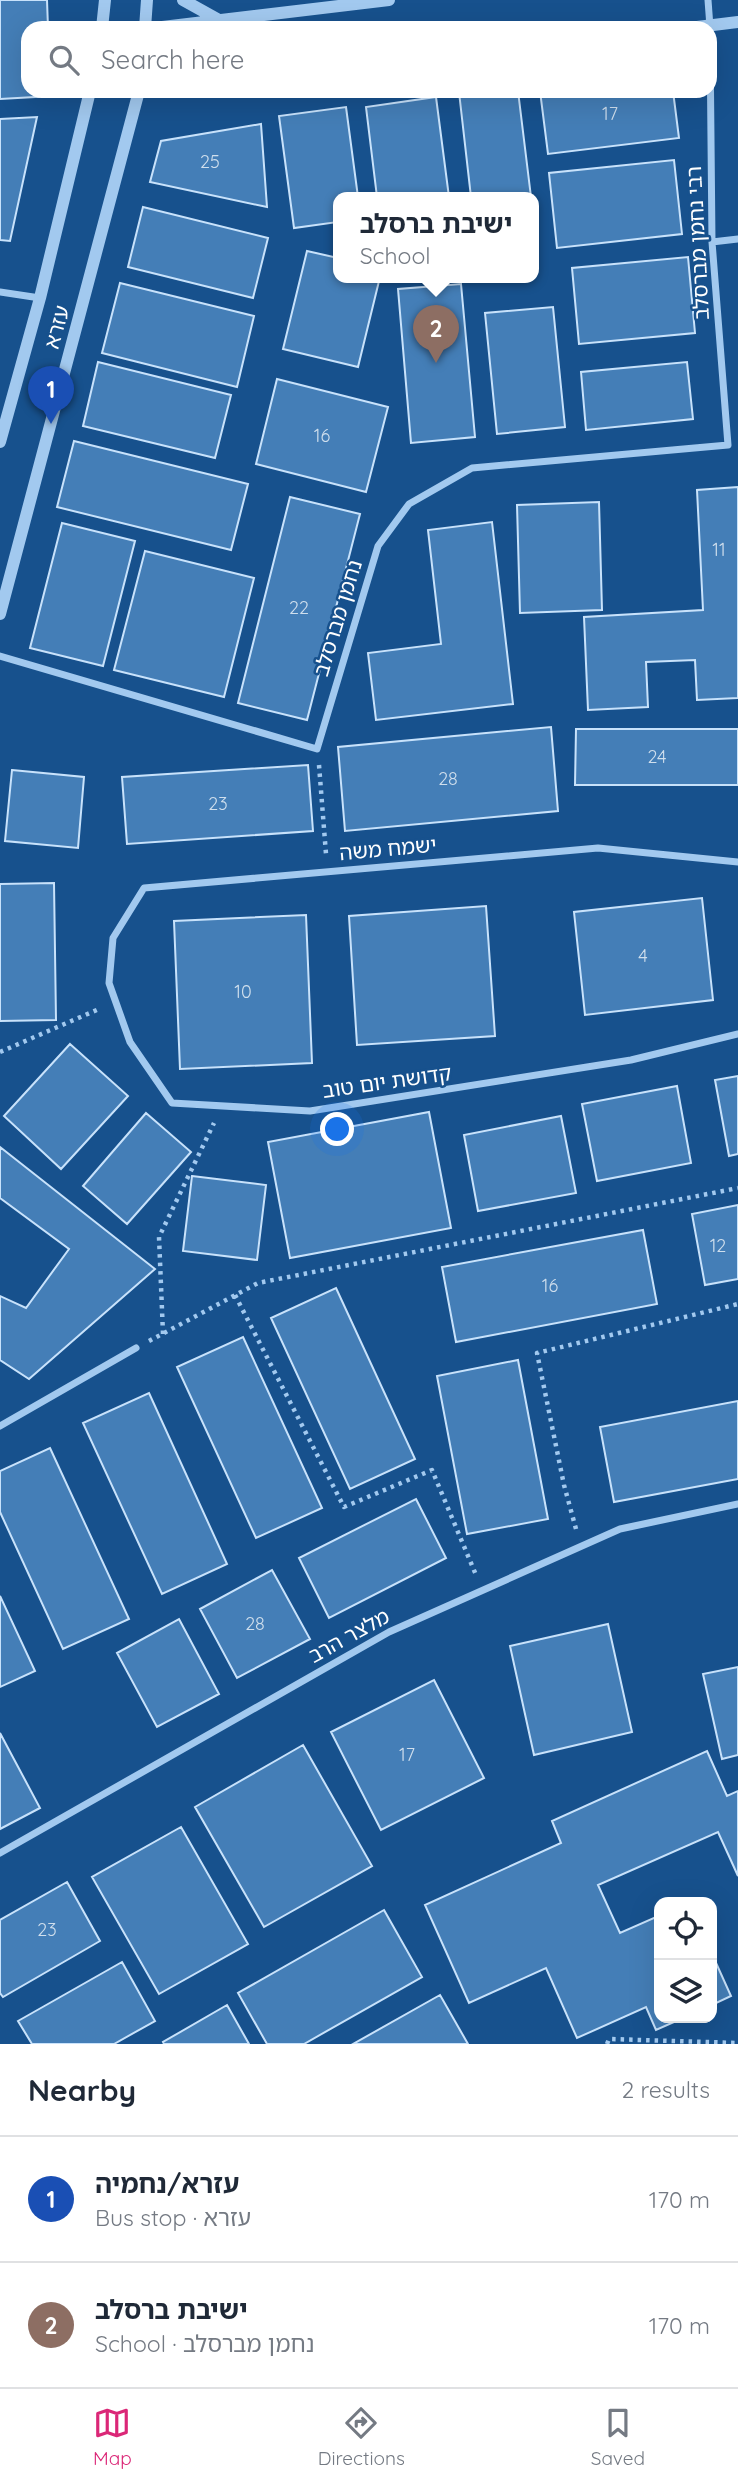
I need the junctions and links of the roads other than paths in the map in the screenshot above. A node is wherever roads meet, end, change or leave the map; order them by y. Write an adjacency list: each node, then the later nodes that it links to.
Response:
1 (104, 0): 7 (street)
2 (147, 0): 8 (street)
3 (184, 0): 6 (street)
4 (389, 0): 6 (street)
5 (708, 0): 10 (street, רבי נחמן מברסלב)
6 (219, 20): 9 (street)
7 (102, 21)
8 (146, 21)
9 (211, 21)
10 (709, 21)
11 (738, 22): 12 (street)
12 (717, 29)
13 (88, 98): 19 (street, עזרא)
14 (137, 98): 22 (street, עזרא)
15 (711, 98): 17 (street, רבי נחמן מברסלב)
16 (738, 239): 17 (street)
17 (712, 242): 21 (street, רבי נחמן מברסלב)
18 (0, 292): 19 (street)
19 (40, 298): 20 (street, עזרא)
20 (0, 442)
21 (729, 445): 23 (street, נחמן מברסלב)
22 (0, 614)
23 (0, 656)
24 (738, 862): 25 (street, ישמח משה)
25 (109, 983): 26 (street, קדושת יום טוב)
26 (738, 1034)
27 (136, 1348): 28 (street)
28 (0, 1426)
29 (738, 1504): 30 (street, מלצר הרב)
30 (0, 1853)

